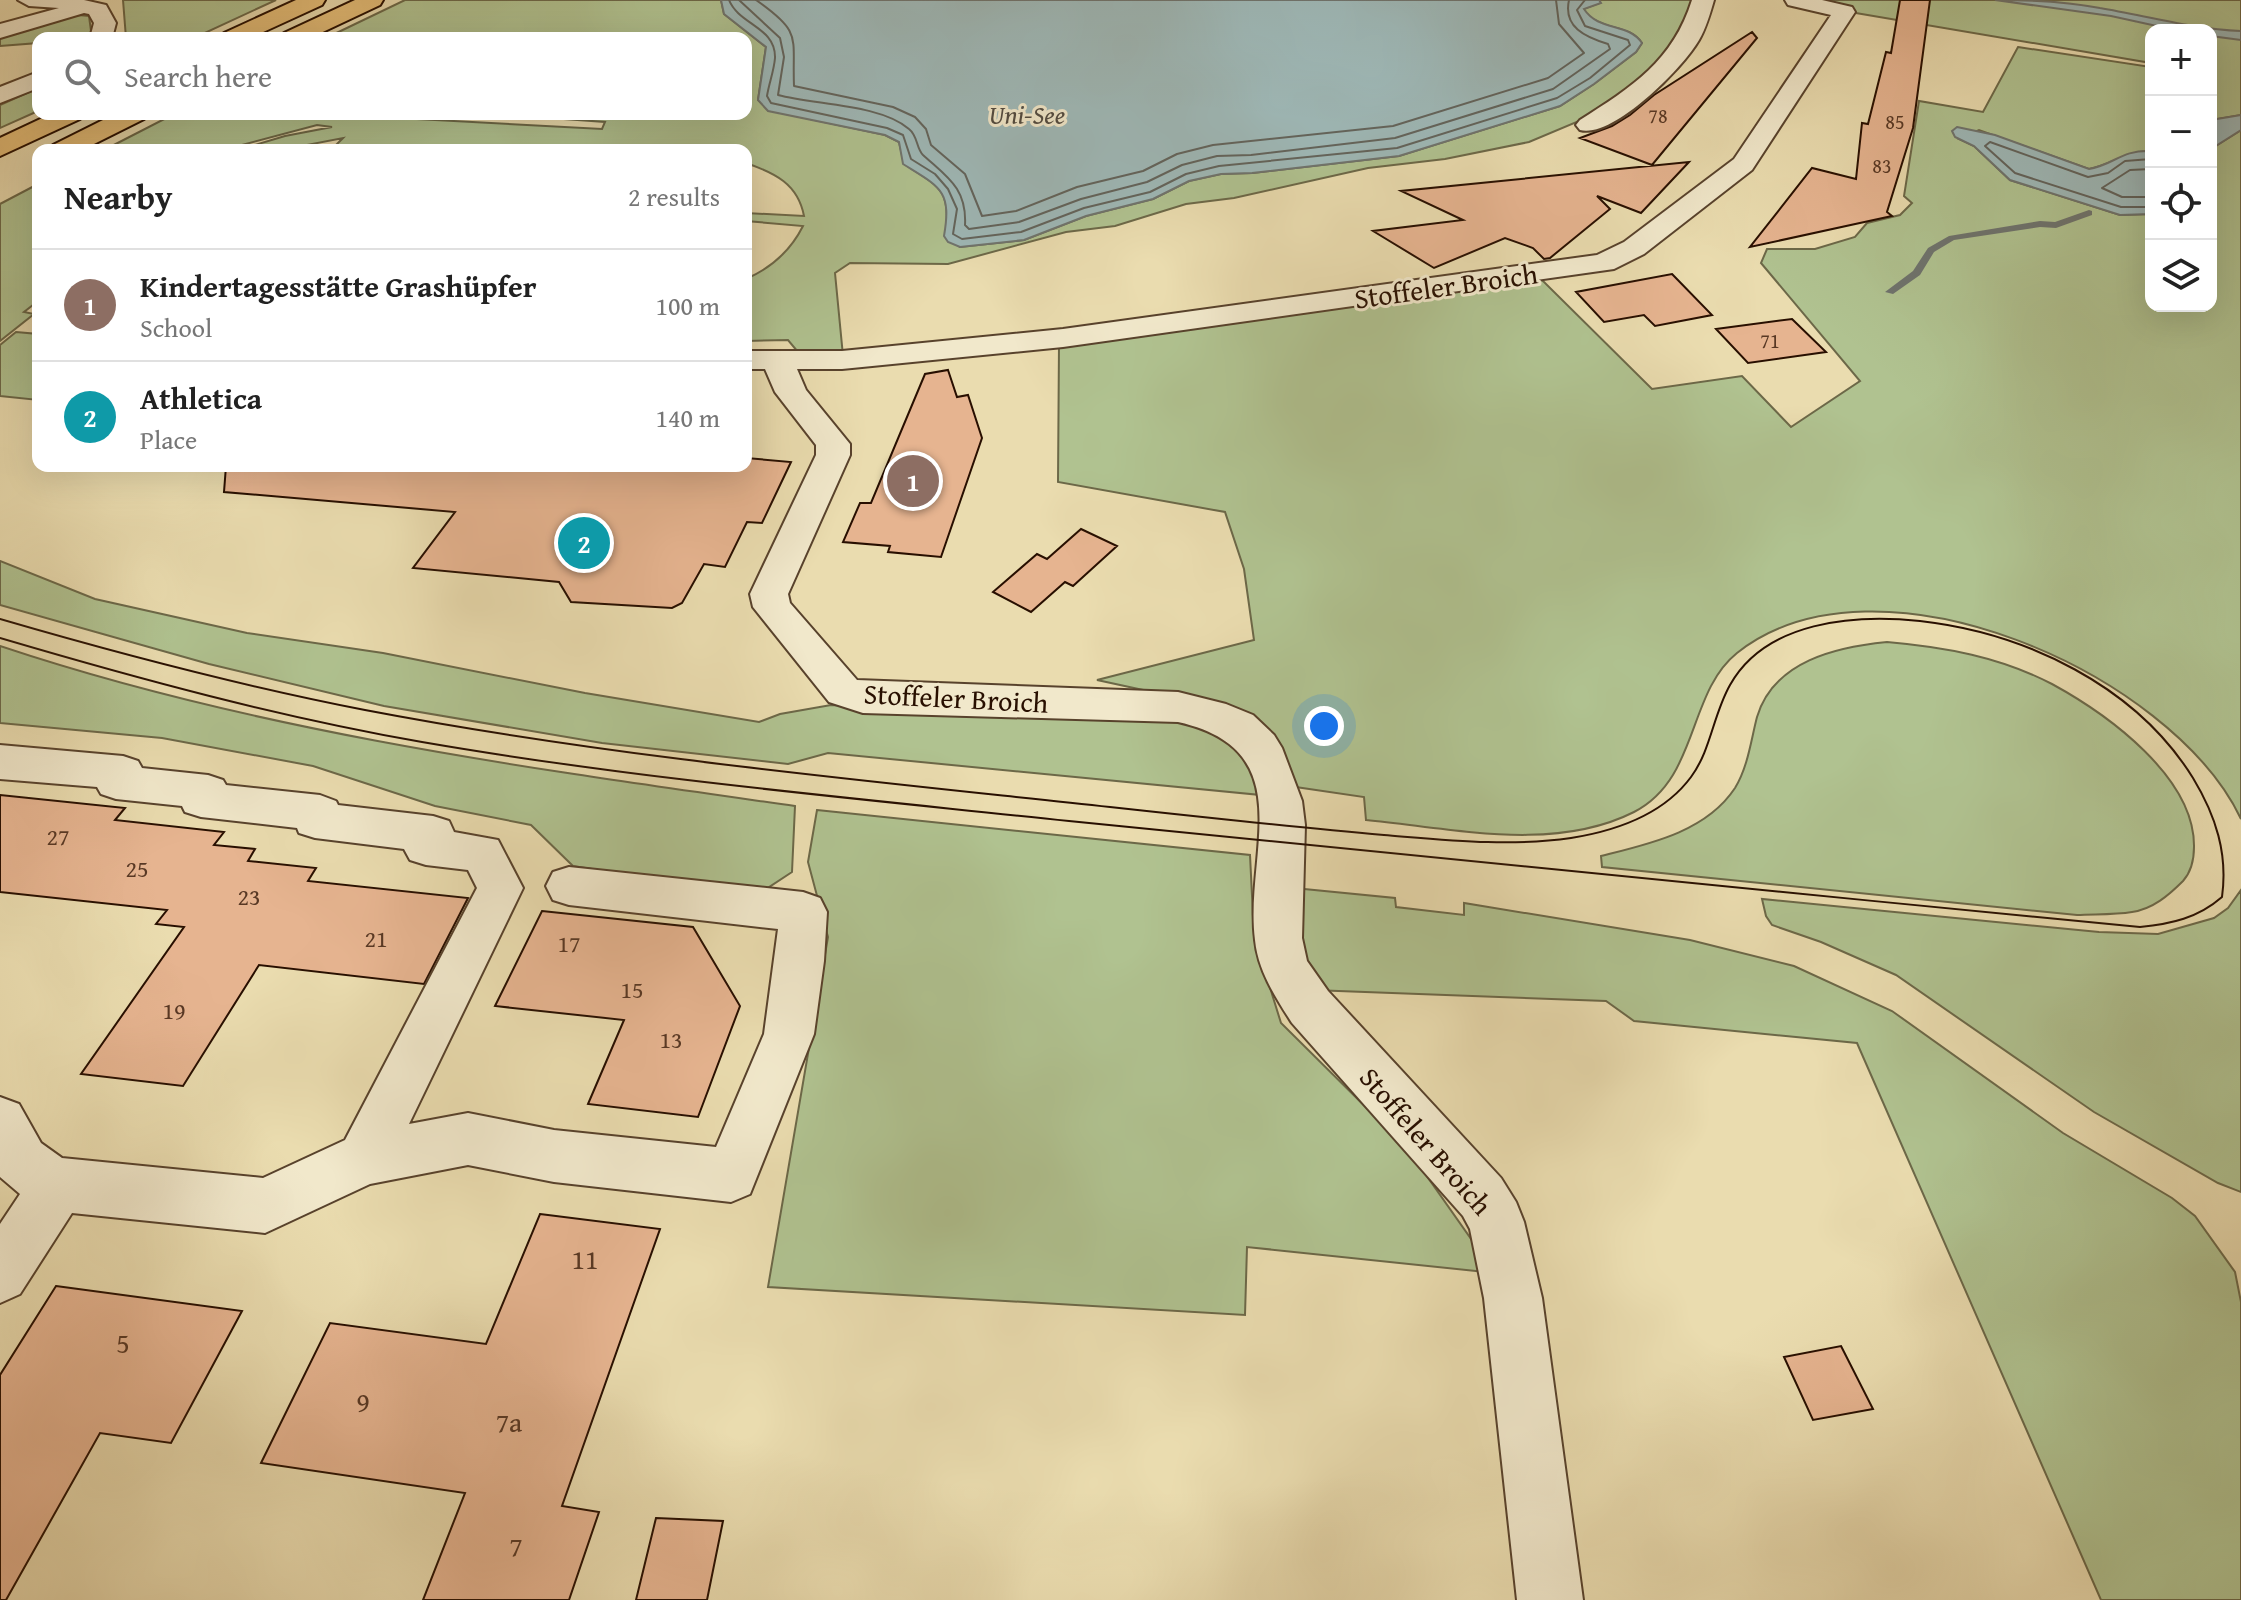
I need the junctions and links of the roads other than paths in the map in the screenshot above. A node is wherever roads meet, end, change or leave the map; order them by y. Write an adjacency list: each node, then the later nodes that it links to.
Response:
1 (20, 0): 7 (street)
2 (29, 0): 8 (street)
3 (314, 0): 11 (highway)
4 (372, 0): 12 (highway)
5 (1703, 0): 17 (street)
6 (1796, 0): 20 (street, Stoffeler Broich)
7 (6, 1)
8 (87, 7): 9 (street); 10 (street)
9 (0, 31)
10 (103, 32)
11 (245, 32)
12 (305, 32)
13 (32, 82): 14 (street)
14 (0, 96)
15 (58, 120): 19 (highway)
16 (123, 120): 18 (highway)
17 (1589, 125)
18 (74, 144)
19 (0, 148)
20 (762, 360): 27 (street, Stoffeler Broich)
21 (0, 762): 24 (street)
22 (569, 886): 24 (street)
23 (0, 1122): 25 (street)
24 (364, 1159): 25 (street)
25 (59, 1185): 26 (street)
26 (0, 1274)
27 (1550, 1600)

